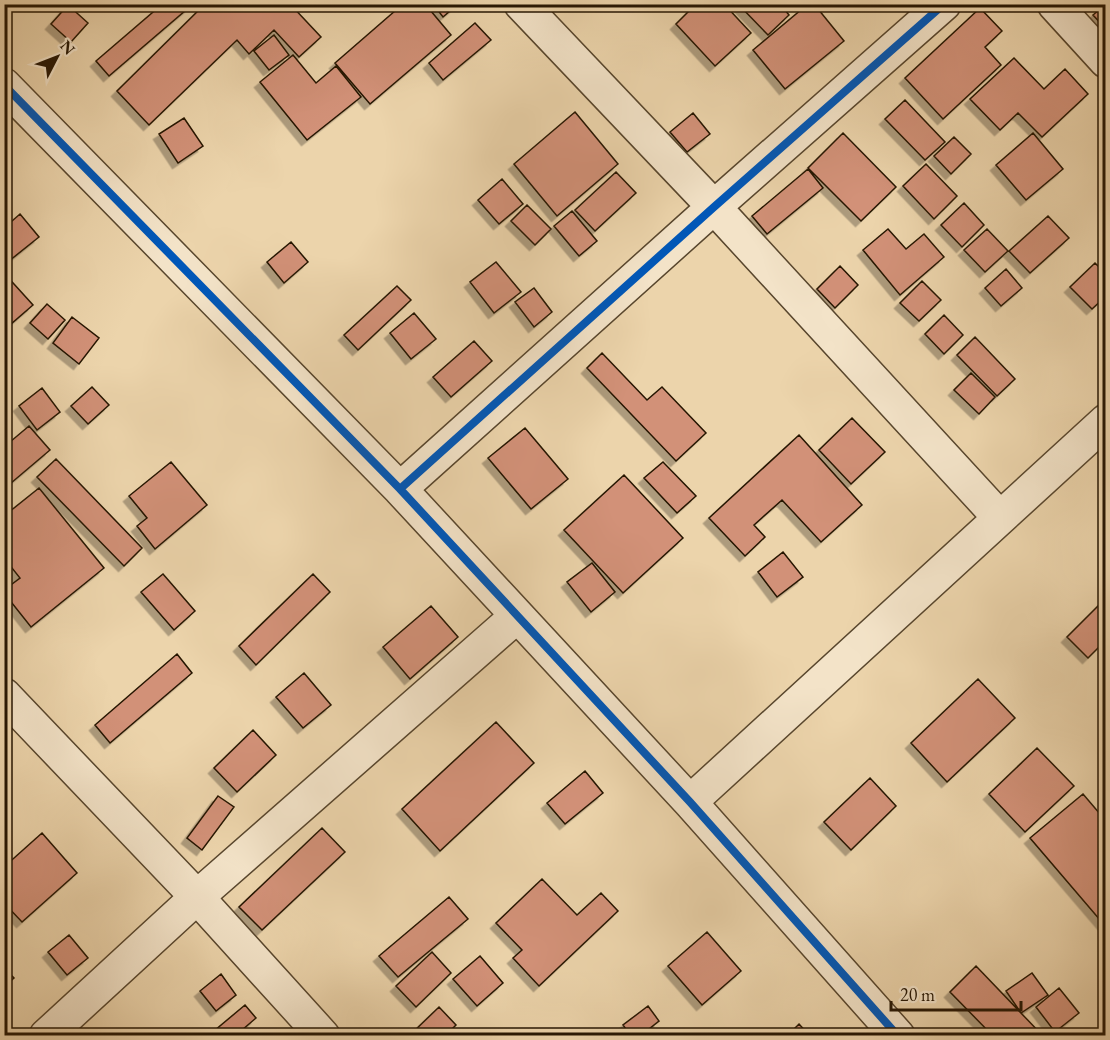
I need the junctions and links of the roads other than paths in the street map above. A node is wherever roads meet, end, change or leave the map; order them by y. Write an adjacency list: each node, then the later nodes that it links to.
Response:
1 (521, 4): 6 (street)
2 (944, 4): 6 (street)
3 (1054, 4): 4 (street)
4 (1106, 61)
5 (4, 85): 8 (street)
6 (714, 207): 8 (street); 9 (street)
7 (1102, 430): 9 (street)
8 (400, 489): 10 (street)
9 (1000, 518): 12 (street)
10 (517, 616): 12 (street); 13 (street)
11 (4, 695): 13 (street)
12 (690, 802): 16 (street)
13 (197, 897): 14 (street); 15 (street)
14 (46, 1035)
15 (323, 1035)
16 (898, 1035)

